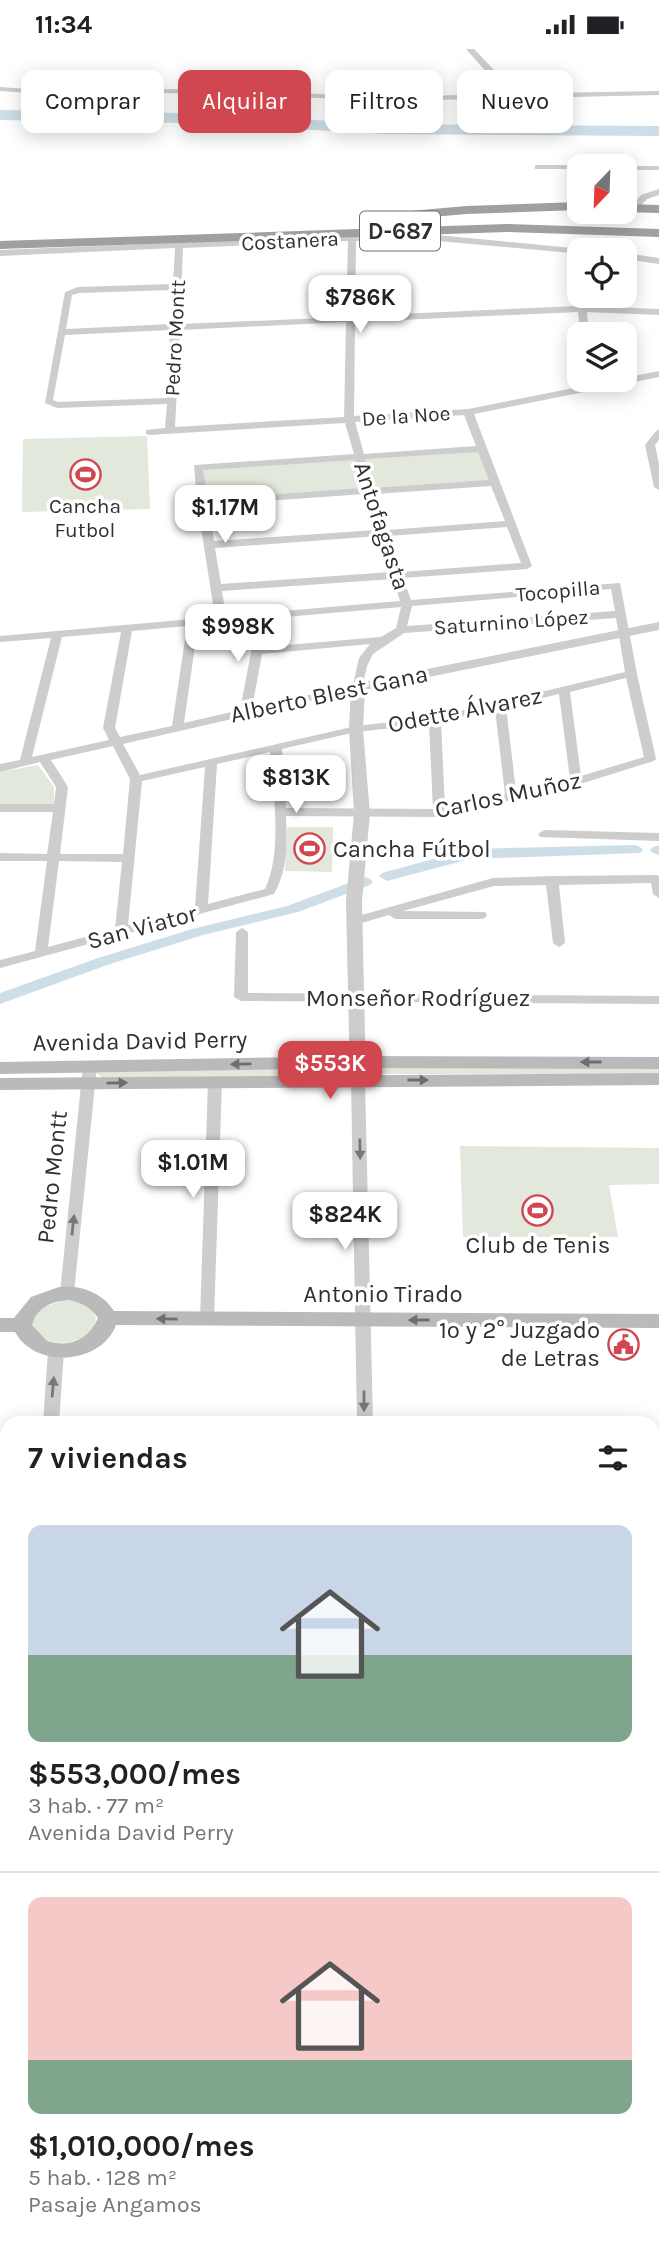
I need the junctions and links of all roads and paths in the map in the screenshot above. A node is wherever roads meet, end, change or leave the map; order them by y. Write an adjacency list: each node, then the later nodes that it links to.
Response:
1 (470, 49): 2 (street)
2 (489, 70)
3 (0, 89): 6 (street)
4 (659, 93): 5 (street)
5 (573, 96)
6 (457, 98)
7 (537, 167): 8 (street)
8 (567, 167)
9 (637, 168): 10 (street)
10 (659, 168)
11 (659, 192): 12 (street)
12 (637, 202)
13 (531, 207): 14 (highway, D-687); 17 (highway); 19 (highway, D-687)
14 (567, 207)
15 (637, 208): 16 (highway)
16 (659, 209)
17 (530, 228): 18 (highway, D-687); 19 (highway, D-687)
18 (659, 233)
19 (204, 237): 21 (highway, D-687)
20 (352, 239): 22 (street, Costanera); 23 (street, Costanera); 30 (street, Antofagasta)
21 (0, 245)
22 (179, 246): 24 (street, Costanera); 27 (street, Pedro Montt)
23 (567, 250)
24 (0, 253)
25 (637, 258): 26 (street)
26 (659, 261)
27 (177, 287): 32 (street, Pedro Montt); 33 (street)
28 (582, 309): 29 (street); 30 (street); 31 (street)
29 (659, 312)
30 (352, 320): 32 (street); 39 (street, Antofagasta)
31 (584, 322)
32 (176, 328): 33 (street); 37 (street, Pedro Montt)
33 (61, 333): 37 (street)
34 (659, 374): 35 (street, De la Noe)
35 (637, 377)
36 (567, 389): 38 (street, De la Noe)
37 (172, 401): 40 (street, Pedro Montt)
38 (468, 411): 39 (street, De la Noe); 43 (street)
39 (349, 419): 40 (street, De la Noe); 44 (street, Antofagasta)
40 (170, 431): 41 (street, De la Noe)
41 (149, 432)
42 (659, 433): 46 (street)
43 (482, 449): 44 (street); 45 (street)
44 (360, 457): 47 (street, Antofagasta); 48 (street)
45 (494, 482): 47 (street); 49 (street)
46 (658, 482)
47 (369, 491): 48 (street); 50 (street, Antofagasta)
48 (202, 502): 51 (street)
49 (511, 524): 50 (street); 52 (street)
50 (382, 533): 51 (street); 52 (street, Antofagasta)
51 (209, 545): 53 (street)
52 (396, 577): 53 (street); 54 (street, Antofagasta)
53 (216, 588): 57 (street)
54 (407, 604): 55 (street, Tocopilla); 56 (street); 61 (street, Antofagasta)
55 (621, 614): 61 (street, Saturnino López); 63 (street, Tocopilla)
56 (256, 617): 57 (street); 66 (street)
57 (221, 620): 58 (street)
58 (192, 623): 60 (street); 73 (street)
59 (659, 626): 63 (street, Alberto Blest Gana)
60 (127, 628): 62 (street); 75 (street)
61 (401, 629): 65 (street)
62 (57, 634): 64 (street); 79 (street)
63 (624, 634): 67 (street, Tocopilla); 68 (street, Alberto Blest Gana)
64 (0, 639)
65 (384, 640): 66 (street); 68 (street)
66 (257, 651): 71 (street)
67 (631, 674): 69 (street, Odette Álvarez); 78 (street, Tocopilla)
68 (358, 687): 71 (street, Alberto Blest Gana); 74 (street)
69 (564, 690): 70 (street, Odette Álvarez); 83 (street)
70 (500, 705): 72 (street, Odette Álvarez); 84 (street)
71 (245, 712): 73 (street, Alberto Blest Gana)
72 (435, 720): 74 (street, Odette Álvarez); 88 (street)
73 (178, 727): 75 (street, Alberto Blest Gana)
74 (356, 729): 76 (street, Odette Álvarez); 89 (street)
75 (117, 742): 77 (street, Alberto Blest Gana); 82 (street)
76 (276, 749): 80 (street, Odette Álvarez); 87 (street)
77 (44, 759): 79 (street, Alberto Blest Gana); 86 (street)
78 (650, 759): 83 (street, Carlos Muñoz)
79 (25, 763): 81 (street, Alberto Blest Gana)
80 (211, 763): 82 (street, Odette Álvarez); 97 (street)
81 (0, 768)
82 (136, 779): 94 (street)
83 (576, 782): 84 (street, Carlos Muñoz)
84 (511, 796): 88 (street, Carlos Muñoz)
85 (0, 808): 86 (street)
86 (61, 809): 93 (street)
87 (280, 812): 89 (street, Carlos Muñoz); 97 (street, San Viator)
88 (439, 813): 89 (street, Carlos Muñoz)
89 (362, 814): 100 (street)
90 (544, 834): 91 (street)
91 (659, 837)
92 (0, 857): 93 (street)
93 (53, 858): 94 (street); 104 (street)
94 (127, 858): 102 (street)
95 (552, 880): 96 (street); 98 (street); 103 (street)
96 (659, 894)
97 (201, 911): 102 (street, San Viator)
98 (375, 915): 99 (street); 100 (street)
99 (481, 915)
100 (355, 921): 106 (street)
101 (242, 932): 106 (street, Monseñor Rodríguez)
102 (121, 933): 104 (street, San Viator)
103 (559, 943)
104 (41, 954): 105 (street, San Viator)
105 (0, 964)
106 (355, 998): 107 (street, Monseñor Rodríguez); 110 (street)
107 (659, 1000)
108 (659, 1062): 110 (main road, Avenida David Perry, one-way to 110)
109 (0, 1068): 111 (main road, Avenida David Perry)
110 (359, 1071): 111 (main road, Avenida David Perry, one-way to 111); 112 (main road, Avenida David Perry, one-way to 112); 113 (main road, Avenida David Perry); 118 (street, one-way to 118)
111 (89, 1075): 113 (main road, Avenida David Perry, one-way to 113); 114 (main road, Avenida David Perry); 115 (street, Pedro Montt, one-way to 111)
112 (659, 1079)
113 (215, 1082): 117 (street)
114 (0, 1084)
115 (66, 1293): 116 (main road); 121 (main road)
116 (108, 1318): 117 (main road, Antonio Tirado, one-way to 116); 122 (main road)
117 (207, 1319): 118 (main road, Antonio Tirado)
118 (364, 1320): 119 (main road, Antonio Tirado, one-way to 118); 124 (street, one-way to 124)
119 (659, 1321)
120 (0, 1325): 121 (main road)
121 (22, 1325): 122 (main road)
122 (56, 1351): 123 (street, one-way to 122)
123 (51, 1416)
124 (365, 1416)

